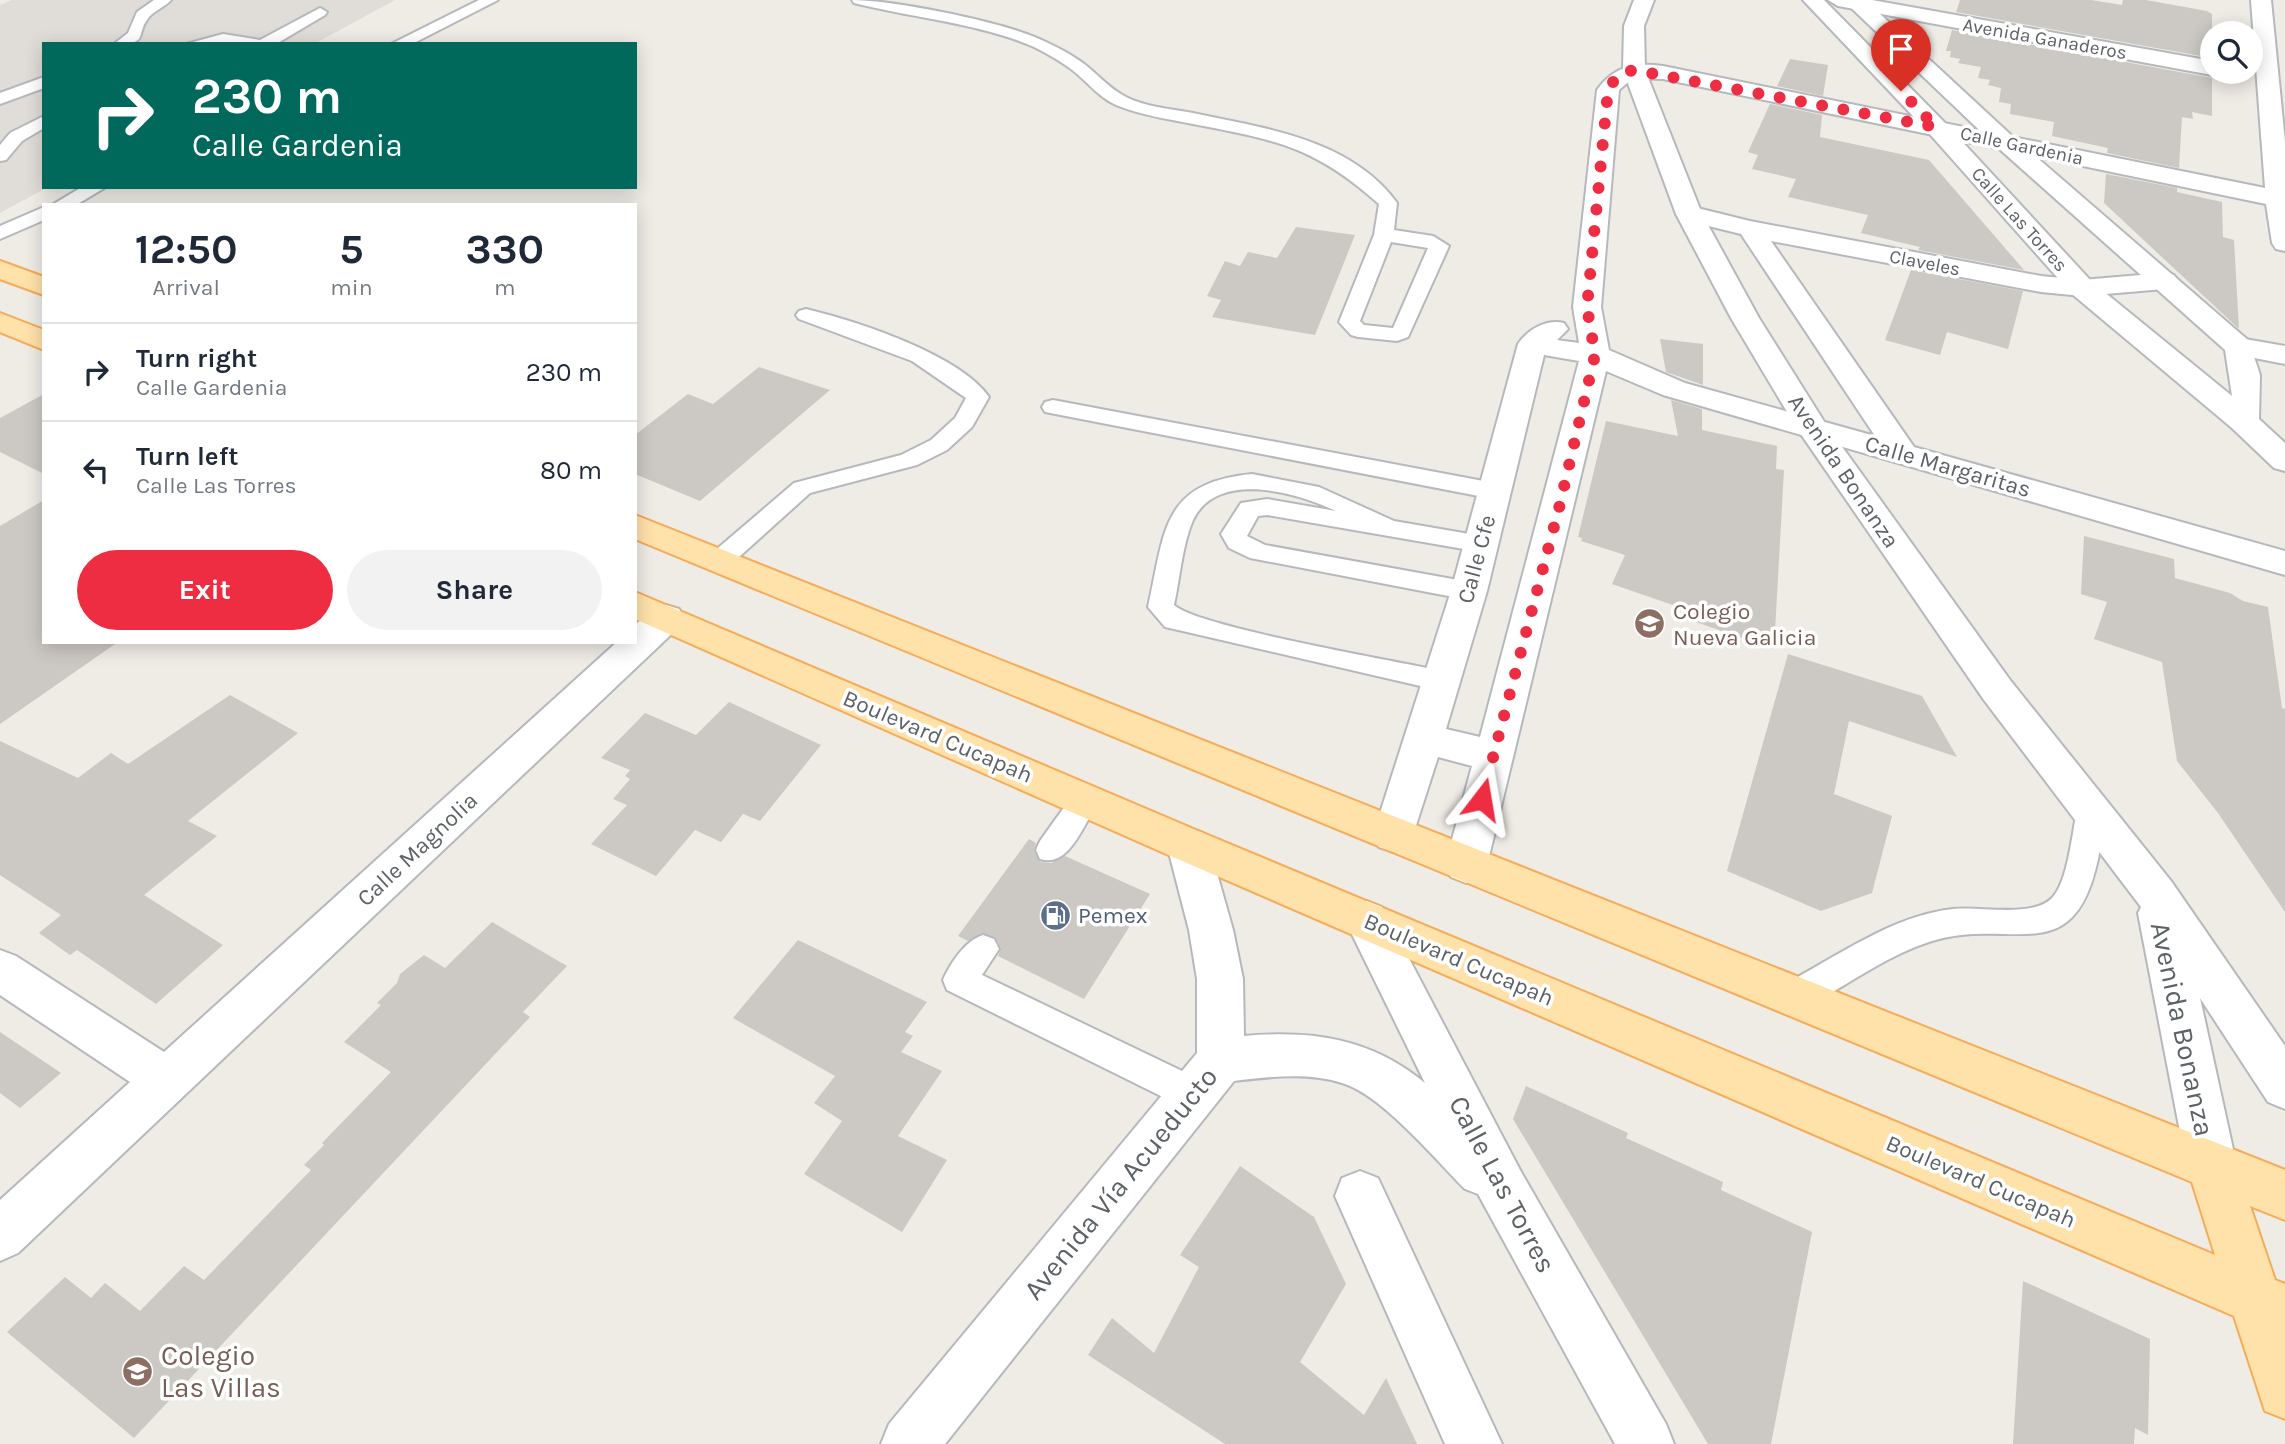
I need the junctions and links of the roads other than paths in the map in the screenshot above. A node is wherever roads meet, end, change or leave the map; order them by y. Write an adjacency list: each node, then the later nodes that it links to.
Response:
1 (164, 0): 9 (lane)
2 (491, 0): 13 (lane)
3 (859, 0): 30 (lane)
4 (1644, 0): 15 (street, Avenida Bonanza)
5 (1813, 0): 20 (street, Calle Las Torres)
6 (2262, 0): 16 (street)
7 (1849, 1): 14 (street, Avenida Ganaderos); 21 (street, Calle Las Torres)
8 (320, 12): 12 (lane)
9 (125, 42)
10 (206, 42): 11 (lane)
11 (246, 42)
12 (265, 42)
13 (403, 42)
14 (2200, 66)
15 (1634, 70): 20 (street, Calle Gardenia); 27 (street, Avenida Bonanza); 36 (street)
16 (2276, 80): 24 (street)
17 (42, 83): 18 (lane)
18 (0, 99)
19 (42, 122): 22 (lane)
20 (1936, 127): 21 (street, Calle Gardenia); 35 (street, Calle Las Torres)
21 (2004, 141): 24 (street, Calle Gardenia); 33 (street, Calle Las Torres)
22 (4, 148)
23 (93, 189): 25 (lane)
24 (2281, 200): 31 (street)
25 (65, 203)
26 (42, 214): 29 (lane)
27 (1689, 214): 28 (street, Claveles); 46 (street, Avenida Bonanza)
28 (1751, 229): 35 (street, Claveles); 47 (street)
29 (0, 233)
30 (1384, 235): 30 (lane)
31 (2285, 243)
32 (0, 269): 34 (main road)
33 (2164, 281): 35 (street, Claveles); 41 (street, Calle Las Torres)
34 (42, 286)
35 (2082, 288): 45 (street, Calle Las Torres)
36 (1587, 307): 40 (street); 42 (street)
37 (806, 315): 53 (lane)
38 (0, 322): 39 (main road)
39 (42, 340)
40 (1532, 344): 42 (street, Calle Margaritas); 49 (street, Calle Cfe)
41 (2239, 347): 43 (street); 45 (street)
42 (1595, 355): 46 (street, Calle Margaritas); 61 (street)
43 (2285, 355)
44 (1053, 407): 49 (lane)
45 (2243, 421): 48 (street, Calle Las Torres)
46 (1812, 427): 47 (street, Calle Margaritas); 63 (street, Avenida Bonanza)
47 (1902, 453): 54 (street, Calle Margaritas)
48 (2285, 461)
49 (1494, 491): 52 (street, Calle Cfe)
50 (1385, 526): 52 (lane); 55 (lane); 59 (lane)
51 (637, 527): 53 (main road)
52 (1481, 544): 55 (street, Calle Cfe)
53 (720, 560): 64 (main road)
54 (2285, 563)
55 (1469, 590): 59 (street, Calle Cfe)
56 (651, 611): 57 (street, Calle Magnolia); 62 (main road, Boulevard Cucapah)
57 (637, 625)
58 (617, 644): 74 (street, Calle Magnolia)
59 (1441, 681): 60 (street, Calle Cfe)
60 (1424, 738): 61 (street); 64 (street, Calle Cfe)
61 (1494, 756): 67 (street)
62 (1085, 800): 65 (main road, Boulevard Cucapah); 66 (lane)
63 (2092, 811): 68 (street, Avenida Bonanza); 72 (lane)
64 (1395, 835): 67 (main road)
65 (1188, 845): 69 (main road, Boulevard Cucapah); 73 (street, Avenida Vía Acueducto)
66 (1051, 850)
67 (1466, 865): 72 (main road)
68 (2156, 894): 75 (street, Avenida Bonanza); 76 (street, Avenida Bonanza)
69 (1367, 920): 77 (street, Calle Las Torres); 81 (main road, Boulevard Cucapah)
70 (983, 948): 73 (lane)
71 (0, 970): 74 (street)
72 (1795, 996): 76 (main road)
73 (1207, 1077): 77 (street); 83 (street, Avenida Vía Acueducto)
74 (167, 1080): 80 (street, Calle Magnolia)
75 (2285, 1086)
76 (2211, 1163): 78 (main road); 81 (main road)
77 (1502, 1188): 85 (street, Calle Las Torres)
78 (2285, 1195)
79 (1360, 1196): 84 (street)
80 (0, 1235)
81 (2270, 1304): 82 (main road)
82 (2285, 1391)
83 (909, 1444)
84 (1474, 1444)
85 (1646, 1444)

